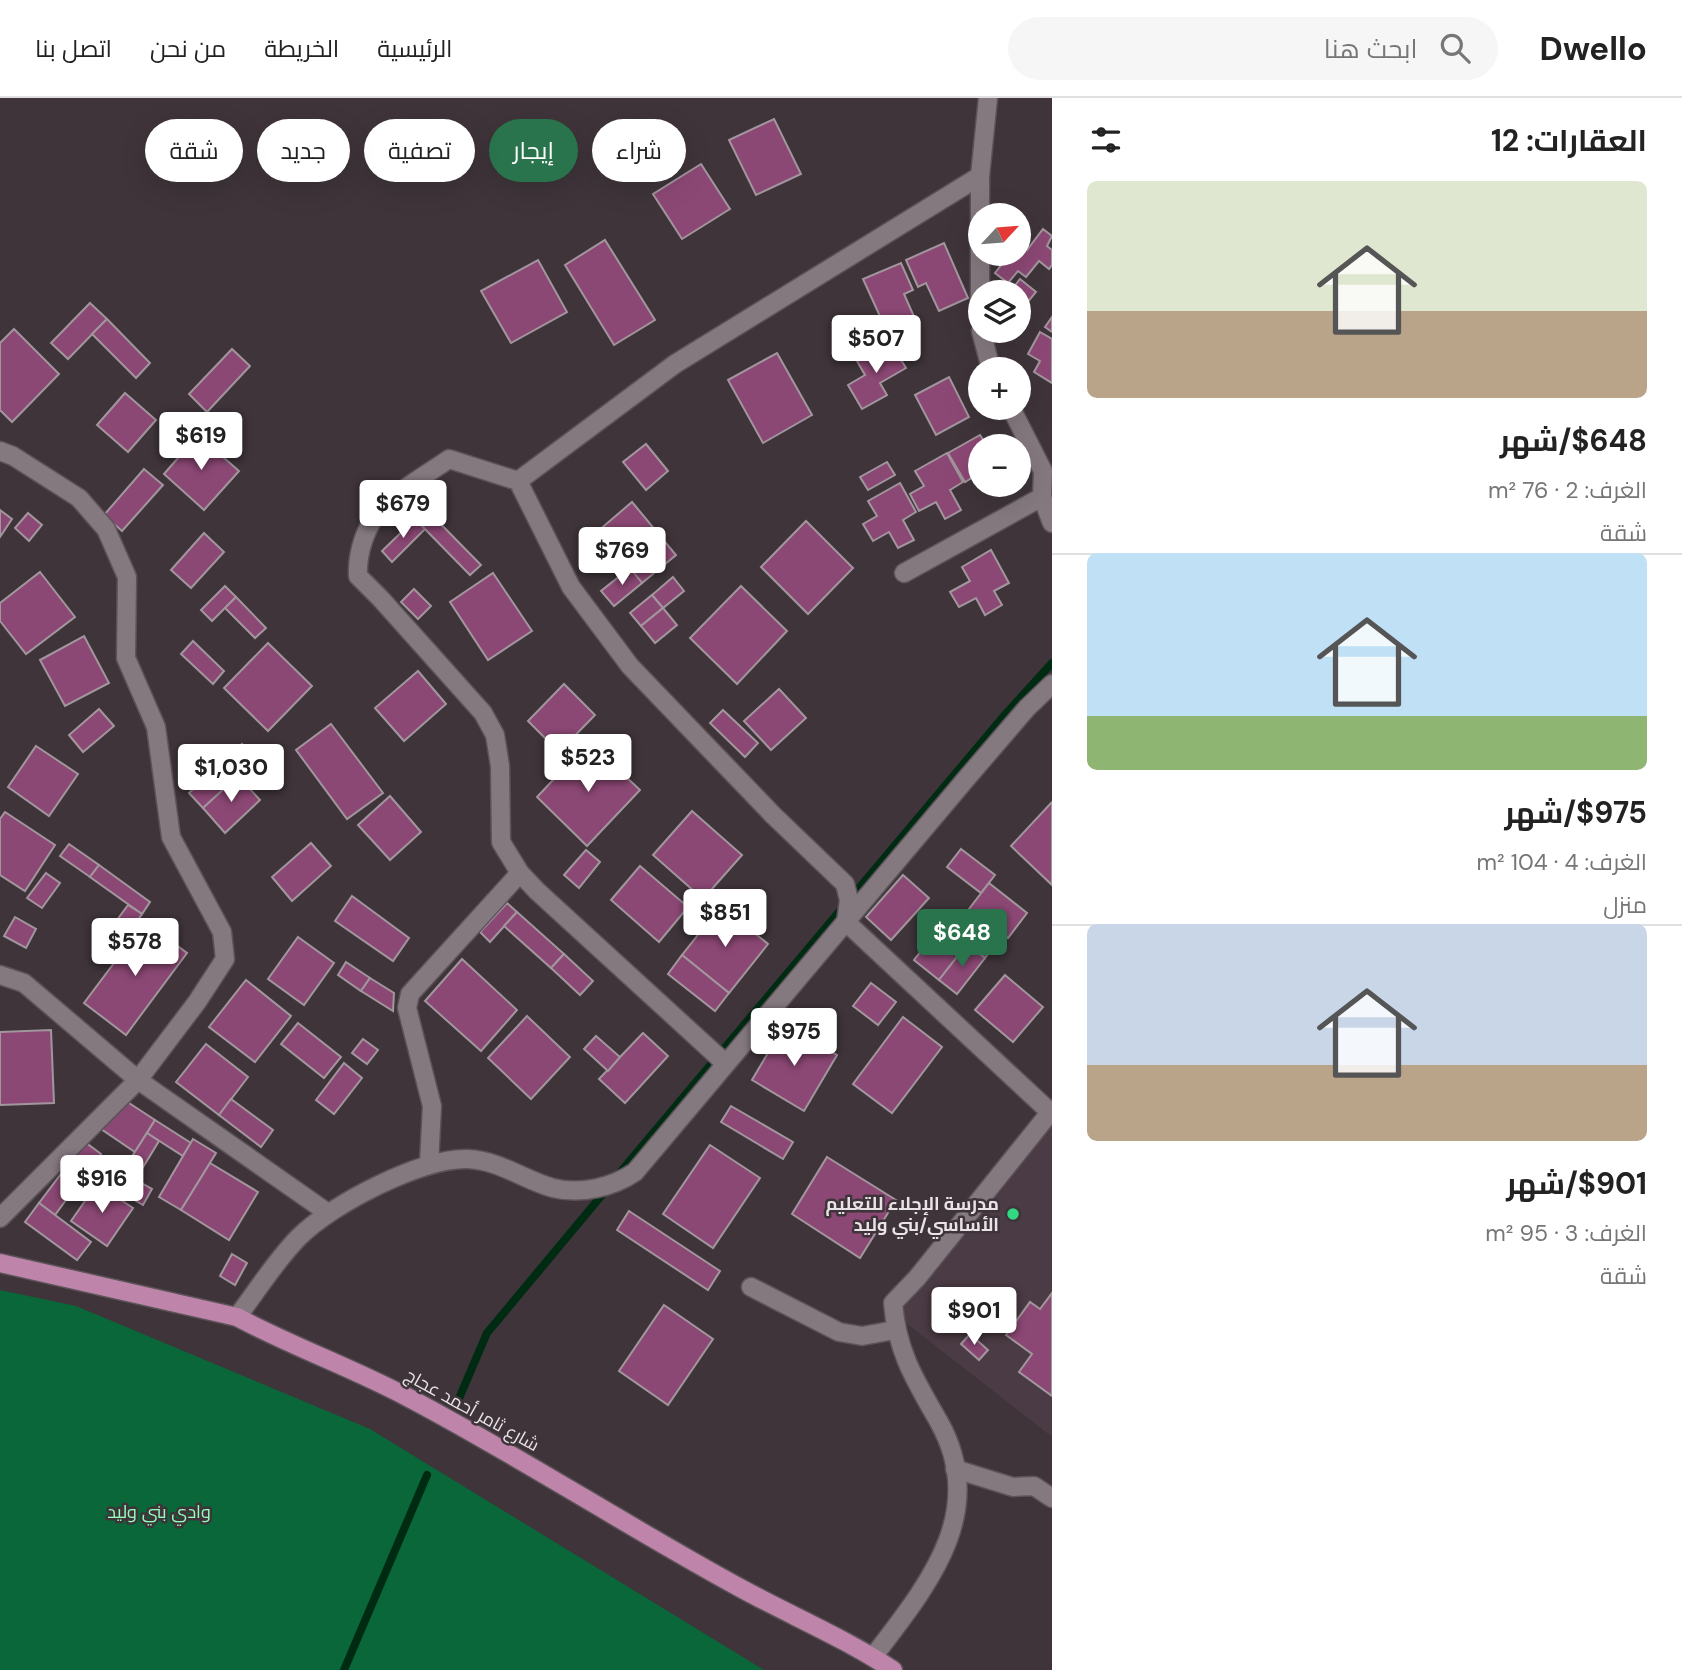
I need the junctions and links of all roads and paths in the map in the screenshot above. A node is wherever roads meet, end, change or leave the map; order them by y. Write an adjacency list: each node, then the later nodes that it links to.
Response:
1 (988, 98): 2 (street)
2 (980, 176): 3 (street); 7 (street)
3 (980, 280)
4 (1019, 420): 6 (street)
5 (0, 451): 16 (street)
6 (1047, 465): 8 (street)
7 (518, 481): 12 (street); 13 (street)
8 (1042, 497): 9 (street); 10 (street)
9 (1052, 523)
10 (904, 573)
11 (1052, 684): 13 (street)
12 (520, 873): 15 (street); 18 (street)
13 (846, 922): 15 (street); 17 (street)
14 (0, 975): 16 (street)
15 (725, 1063): 18 (street)
16 (138, 1080): 19 (street); 20 (street)
17 (1051, 1111): 24 (street)
18 (429, 1164): 19 (street)
19 (328, 1213): 23 (street)
20 (0, 1218)
21 (0, 1263): 23 (main road, شارع ثامر أحمد عجاج)
22 (751, 1287): 24 (street)
23 (237, 1317): 27 (main road, شارع ثامر أحمد عجاج)
24 (895, 1330): 25 (street)
25 (955, 1469): 26 (street); 27 (street)
26 (1052, 1498)
27 (873, 1657): 28 (main road, شارع ثامر أحمد عجاج)
28 (894, 1670)

